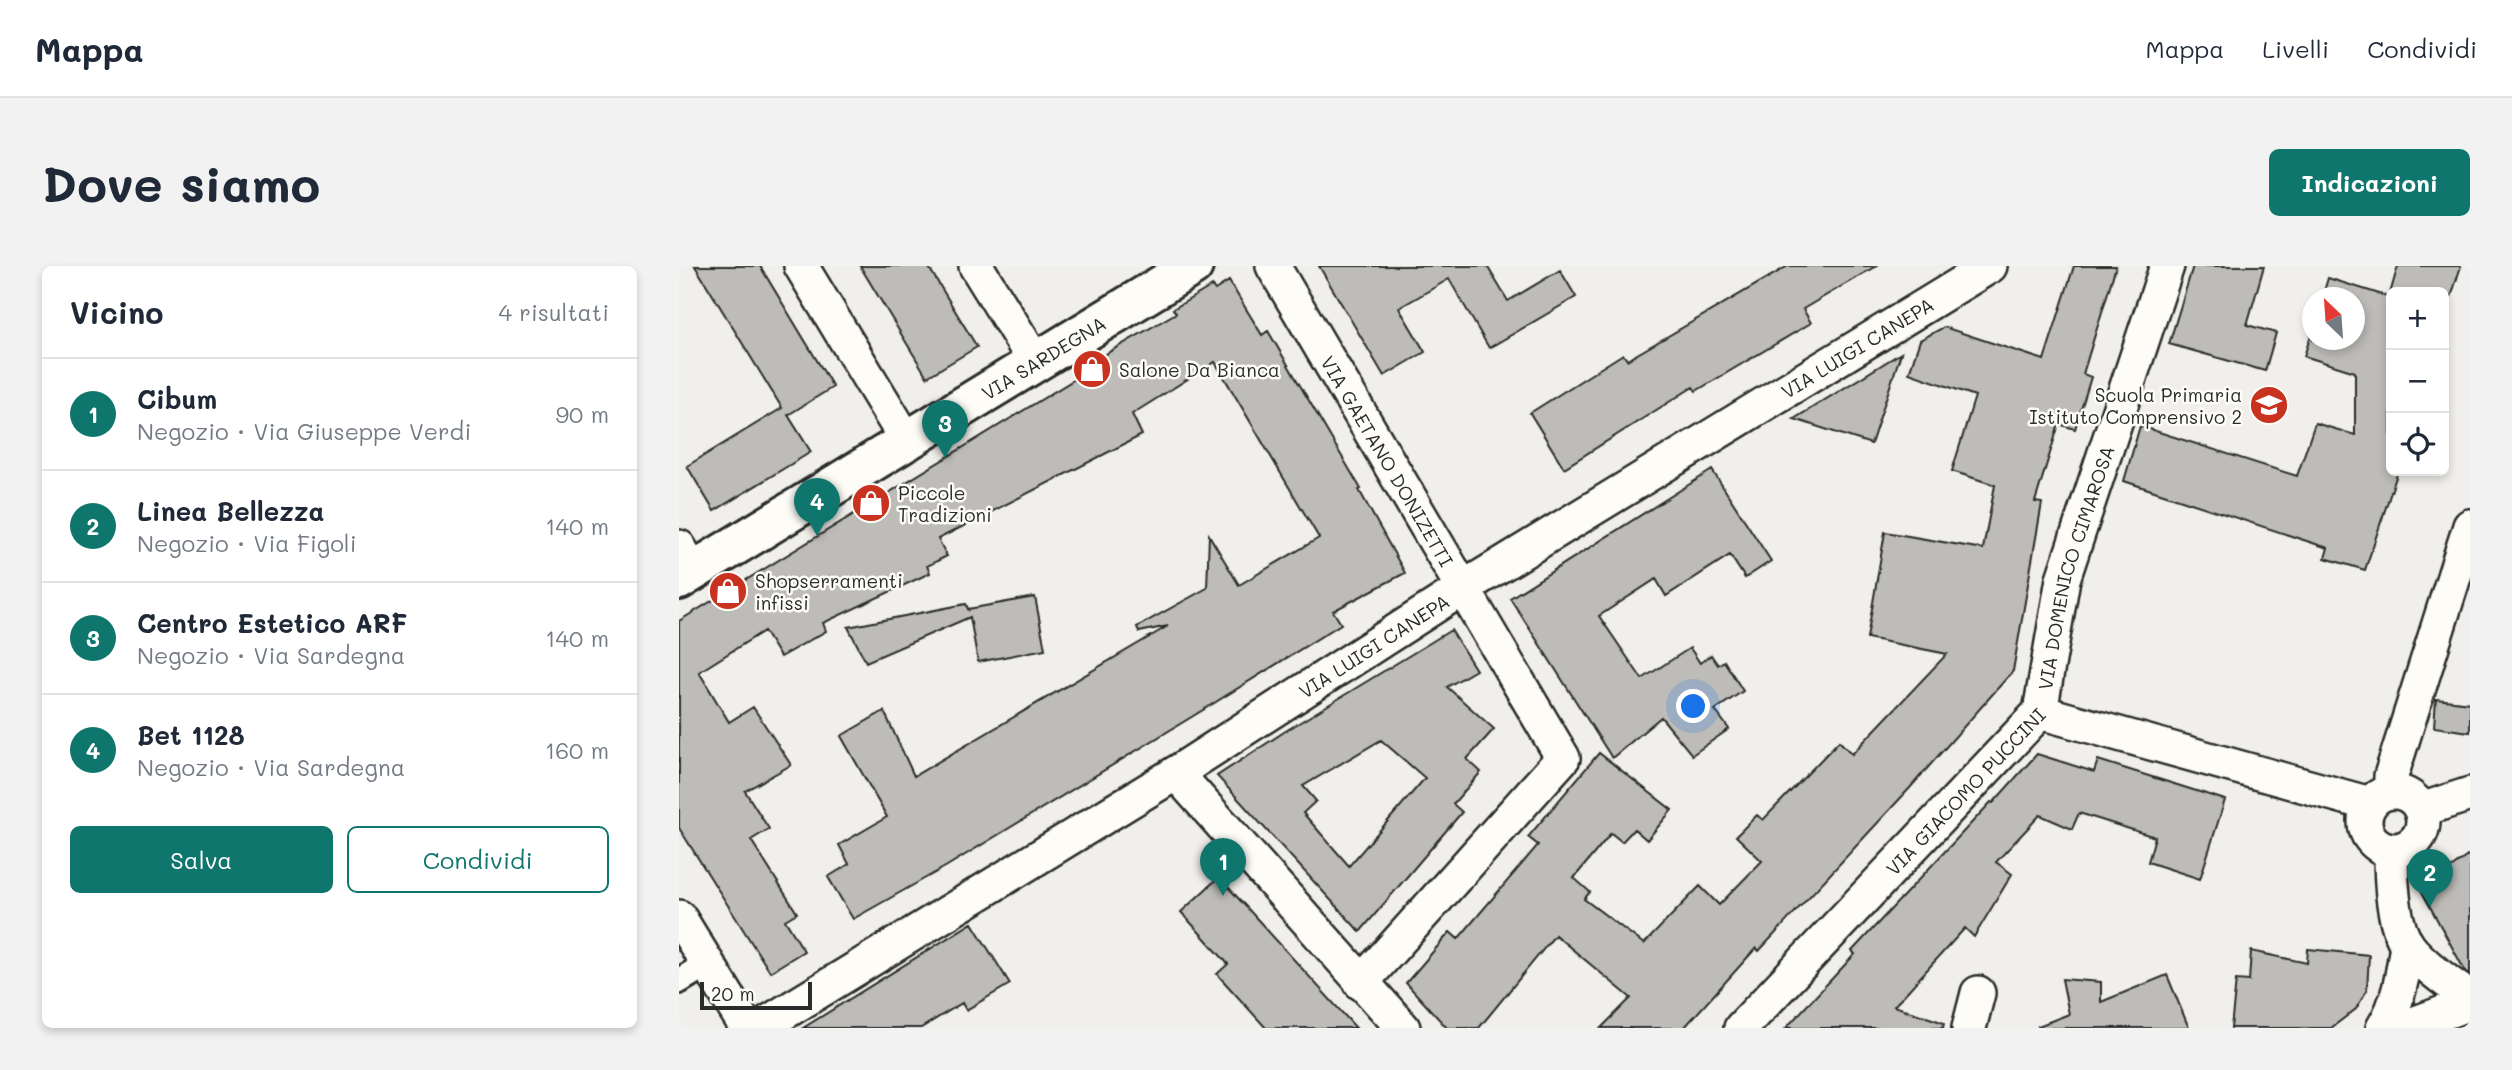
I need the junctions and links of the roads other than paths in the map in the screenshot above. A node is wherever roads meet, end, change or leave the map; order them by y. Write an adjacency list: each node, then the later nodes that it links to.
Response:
1 (801, 266): 8 (street)
2 (976, 266): 7 (street)
3 (1193, 266): 7 (street, VIA SARDEGNA)
4 (1273, 266): 11 (street, VIA GAETANO DONIZETTI)
5 (1990, 266): 11 (street, VIA LUIGI CANEPA)
6 (2167, 266): 12 (street, VIA DOMENICO CIMAROSA)
7 (1036, 363): 8 (street, VIA SARDEGNA)
8 (907, 441): 10 (street, VIA SARDEGNA)
9 (2470, 526): 15 (street)
10 (684, 566)
11 (1463, 588): 13 (street, VIA LUIGI CANEPA); 21 (street, VIA GAETANO DONIZETTI)
12 (2041, 712): 15 (street, VIA GIACOMO PUCCINI); 28 (street, VIA GIACOMO PUCCINI)
13 (1176, 773): 21 (street); 26 (street, VIA LUIGI CANEPA)
14 (2470, 794): 16 (street)
15 (2381, 798): 16 (street); 17 (street)
16 (2421, 810): 17 (street)
17 (2391, 851): 19 (street)
18 (679, 917): 20 (street)
19 (2407, 944): 23 (street); 30 (street)
20 (693, 972): 25 (street)
21 (1361, 983): 27 (street)
22 (1978, 993): 29 (street)
23 (2470, 998)
24 (2470, 1003): 31 (street)
25 (747, 1028)
26 (759, 1028)
27 (1402, 1028)
28 (1741, 1028)
29 (1969, 1028)
30 (2383, 1028)
31 (2402, 1028)

